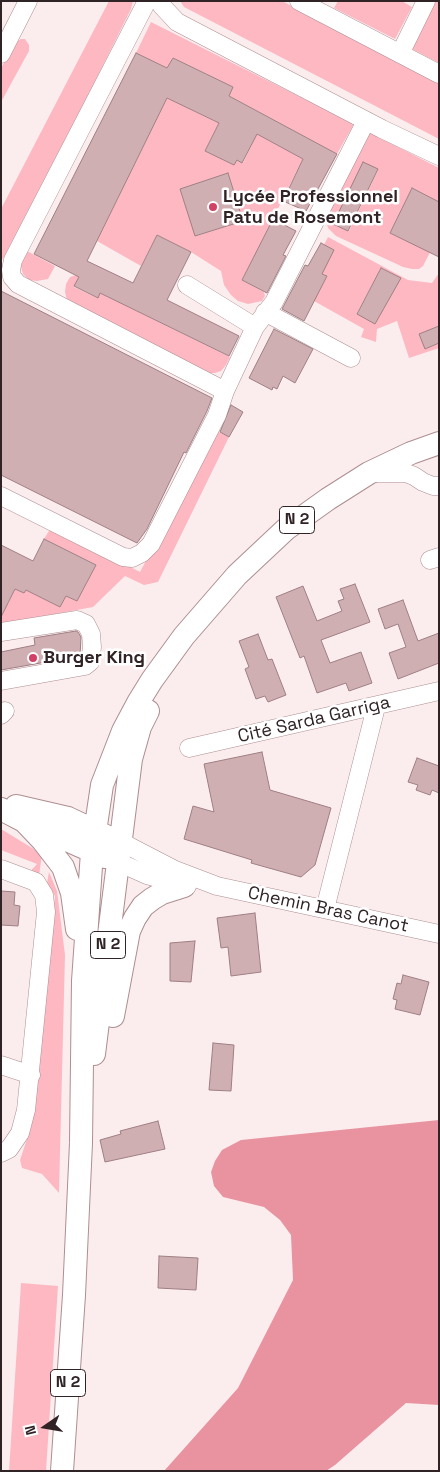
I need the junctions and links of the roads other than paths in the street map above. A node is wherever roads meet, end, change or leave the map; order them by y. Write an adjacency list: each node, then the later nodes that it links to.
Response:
1 (28, 1): 6 (street)
2 (147, 1): 15 (street)
3 (159, 1): 9 (street)
4 (300, 1): 7 (street)
5 (426, 1): 7 (street)
6 (1, 54)
7 (400, 54): 8 (street)
8 (439, 74)
9 (366, 121): 10 (street); 12 (street)
10 (439, 156)
11 (187, 285): 13 (street)
12 (265, 312): 13 (street); 14 (street)
13 (255, 327): 15 (street)
14 (351, 358)
15 (225, 391): 19 (street)
16 (439, 444): 17 (main road, N 2)
17 (368, 473): 18 (street); 21 (main road, N 2)
18 (439, 486)
19 (1, 496)
20 (1, 632): 22 (street)
21 (184, 636): 29 (main road, N 2); 30 (main road, N 2)
22 (1, 681)
23 (439, 691): 24 (street, Cité Sarda Garriga)
24 (376, 707): 25 (street, Cité Sarda Garriga); 34 (street)
25 (189, 748)
26 (1, 803): 29 (main road)
27 (1, 809): 28 (main road)
28 (24, 821): 29 (main road); 36 (main road)
29 (94, 841): 30 (main road); 36 (main road, N 2)
30 (119, 852): 32 (street, Chemin Bras Canot); 33 (street, Chemin Bras Canot); 38 (main road, N 2)
31 (1, 869): 39 (street)
32 (184, 886): 33 (street, Chemin Bras Canot); 38 (main road)
33 (217, 886): 34 (street, Chemin Bras Canot)
34 (325, 909): 35 (street, Chemin Bras Canot)
35 (439, 934)
36 (83, 981): 40 (main road, N 2)
37 (1, 1065): 39 (street)
38 (93, 1066): 40 (main road, N 2)
39 (31, 1076): 41 (street)
40 (81, 1139): 42 (main road, N 2)
41 (1, 1153)
42 (62, 1471)

